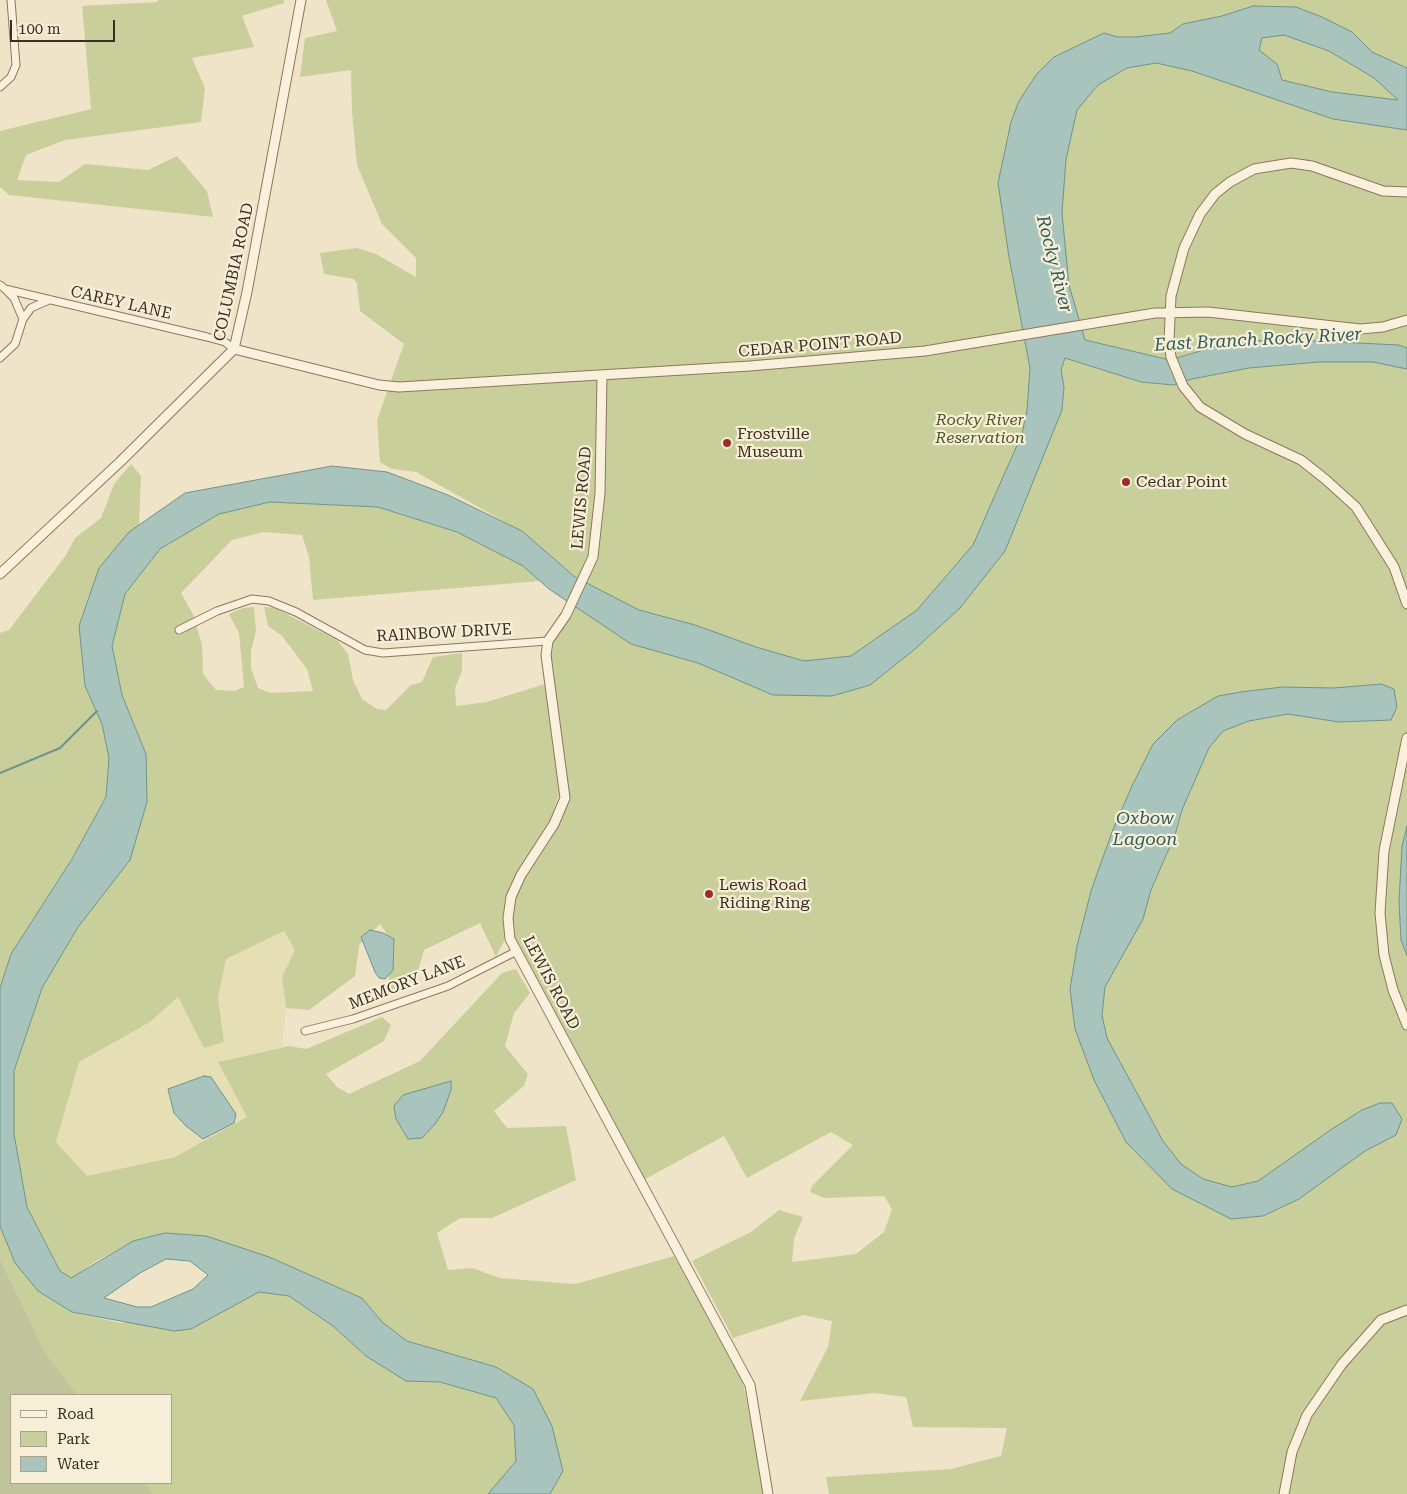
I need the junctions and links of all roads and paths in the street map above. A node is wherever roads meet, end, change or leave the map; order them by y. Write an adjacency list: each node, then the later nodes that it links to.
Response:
1 (11, 0): 3 (street)
2 (301, 0): 10 (street, COLUMBIA ROAD)
3 (0, 87)
4 (1407, 192): 7 (street)
5 (3, 287): 6 (street, CAREY LANE); 8 (street)
6 (50, 300): 8 (street); 10 (street, CAREY LANE)
7 (1169, 312): 9 (street, CEDAR POINT ROAD); 12 (street, CEDAR POINT ROAD); 14 (street)
8 (23, 318): 11 (street)
9 (1407, 320)
10 (234, 349): 12 (street, CEDAR POINT ROAD); 13 (street, COLUMBIA ROAD)
11 (0, 358)
12 (602, 375): 16 (street, LEWIS ROAD)
13 (0, 574)
14 (1407, 604)
15 (179, 630): 16 (street, RAINBOW DRIVE)
16 (548, 641): 18 (street, LEWIS ROAD)
17 (1407, 738): 19 (street)
18 (515, 952): 20 (street, MEMORY LANE); 22 (street, LEWIS ROAD)
19 (1407, 1025)
20 (305, 1031)
21 (1407, 1310): 23 (street)
22 (768, 1494)
23 (1284, 1494)

